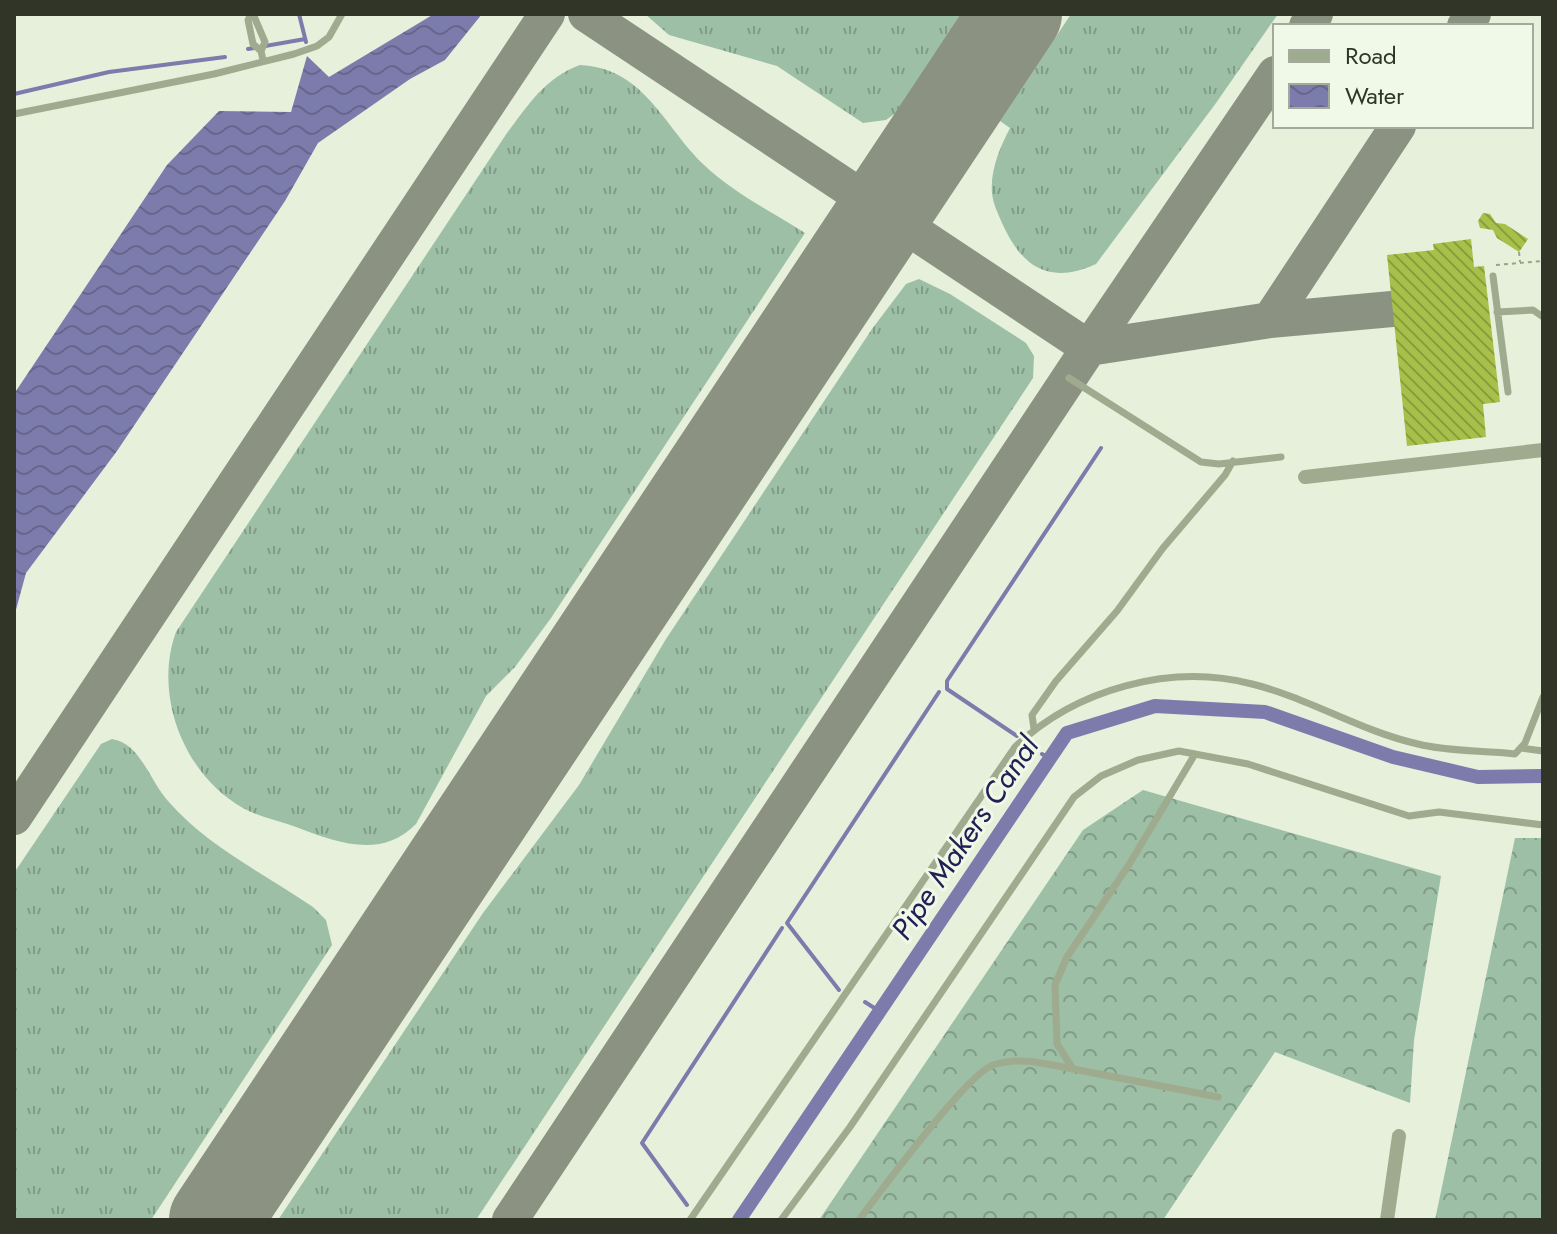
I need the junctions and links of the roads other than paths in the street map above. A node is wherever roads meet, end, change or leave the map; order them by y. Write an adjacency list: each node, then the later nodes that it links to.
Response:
1 (252, 14): 3 (lane)
2 (342, 14): 3 (lane)
3 (263, 60): 4 (lane)
4 (14, 114)
5 (1493, 276): 6 (lane)
6 (1497, 312): 7 (lane); 9 (lane)
7 (1543, 317)
8 (1069, 378): 12 (lane)
9 (1508, 392)
10 (1543, 450): 13 (street)
11 (1281, 457): 12 (lane)
12 (1233, 461): 15 (lane)
13 (1305, 477)
14 (1543, 697): 16 (lane)
15 (1034, 729): 16 (lane); 23 (lane)
16 (1521, 748): 17 (lane)
17 (1543, 751)
18 (1195, 754): 19 (lane); 20 (lane); 24 (lane)
19 (1543, 825)
20 (1073, 1069): 21 (lane); 25 (lane)
21 (1218, 1097)
22 (1399, 1136): 26 (street)
23 (690, 1220)
24 (781, 1220)
25 (859, 1220)
26 (1387, 1220)

